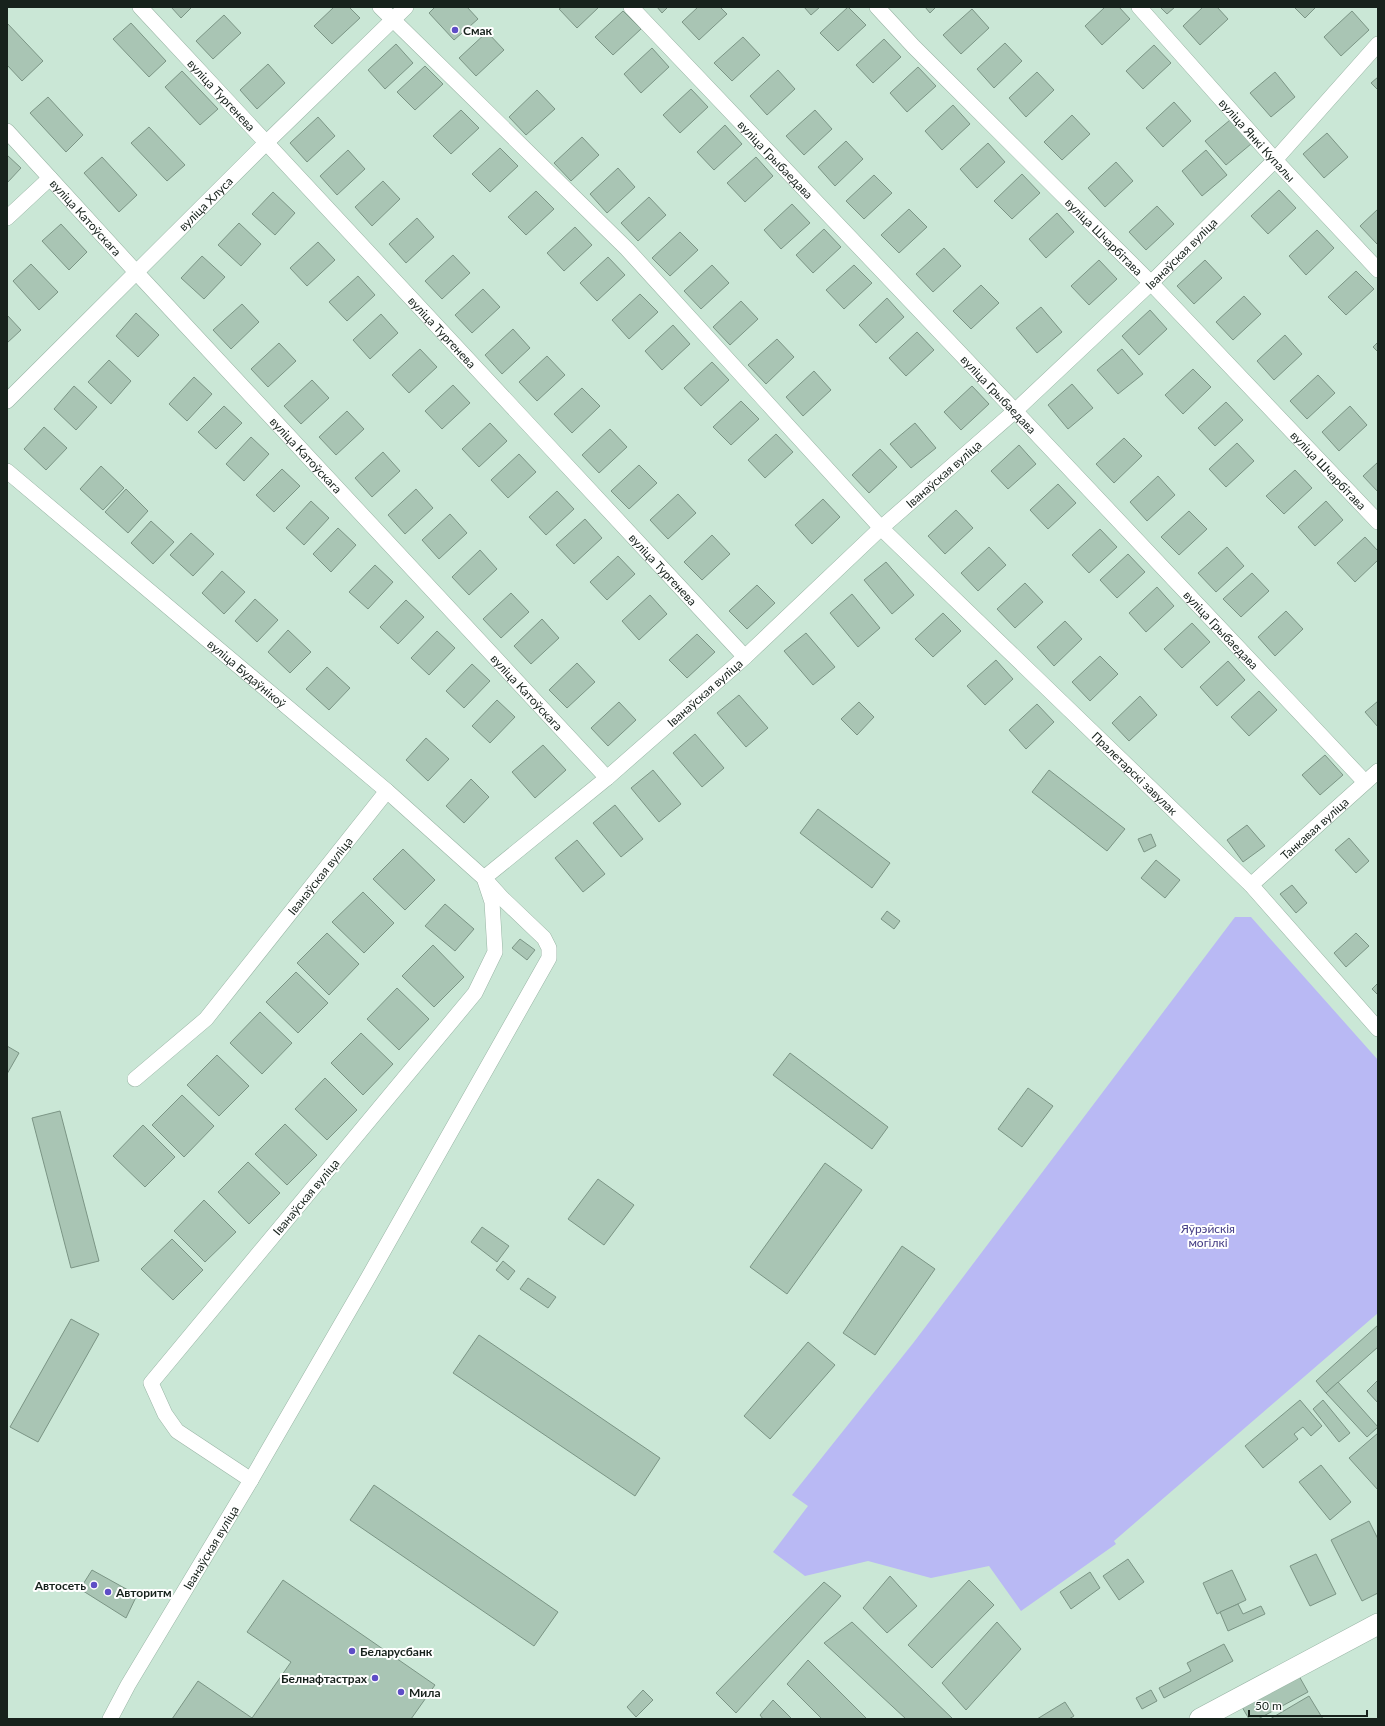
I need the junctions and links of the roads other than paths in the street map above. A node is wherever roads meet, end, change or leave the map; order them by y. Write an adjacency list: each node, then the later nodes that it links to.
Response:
1 (140, 7): 10 (street, вуліца Тургенева)
2 (380, 7): 7 (street, Пралетарскі завулак)
3 (406, 7): 7 (street, вуліца Хлуса)
4 (631, 7): 18 (street, вуліца Грыбаедава)
5 (877, 7): 16 (street, вуліца Шчарбітава)
6 (1139, 7): 11 (street, вуліца Янкі Купалы)
7 (392, 20): 10 (street, вуліца Хлуса); 21 (street, Пралетарскі завулак)
8 (1378, 44): 11 (street, Іванаўская вуліца)
9 (7, 131): 12 (street, вуліца Катоўскага)
10 (267, 142): 15 (street, вуліца Хлуса); 22 (street, вуліца Тургенева)
11 (1275, 160): 14 (street, вуліца Янкі Купалы); 16 (street, Іванаўская вуліца)
12 (50, 178): 13 (street); 15 (street, вуліца Катоўскага)
13 (7, 218)
14 (1378, 270)
15 (136, 272): 17 (street, вуліца Хлуса); 24 (street, вуліца Катоўскага)
16 (1151, 283): 18 (street, Іванаўская вуліца); 20 (street, вуліца Шчарбітава)
17 (7, 401)
18 (1015, 411): 21 (street, Іванаўская вуліца); 25 (street, вуліца Грыбаедава)
19 (7, 471): 26 (street, вуліца Будаўнікоў)
20 (1378, 522)
21 (881, 528): 22 (street, Іванаўская вуліца); 28 (street, Пралетарскі завулак)
22 (745, 657): 24 (street, Іванаўская вуліца)
23 (1378, 771): 25 (street, Танкавая вуліца)
24 (607, 778): 27 (street, Іванаўская вуліца)
25 (1365, 782): 28 (street, Танкавая вуліца)
26 (387, 791): 27 (street, вуліца Будаўнікоў); 30 (street, Іванаўская вуліца)
27 (484, 878): 31 (street, Іванаўская вуліца); 31 (street, Іванаўская вуліца)
28 (1251, 885): 29 (street, Пралетарскі завулак)
29 (1378, 1029)
30 (135, 1079)
31 (251, 1480): 33 (street, Іванаўская вуліца)
32 (1378, 1624): 34 (street)
33 (110, 1719)
34 (1200, 1719)

